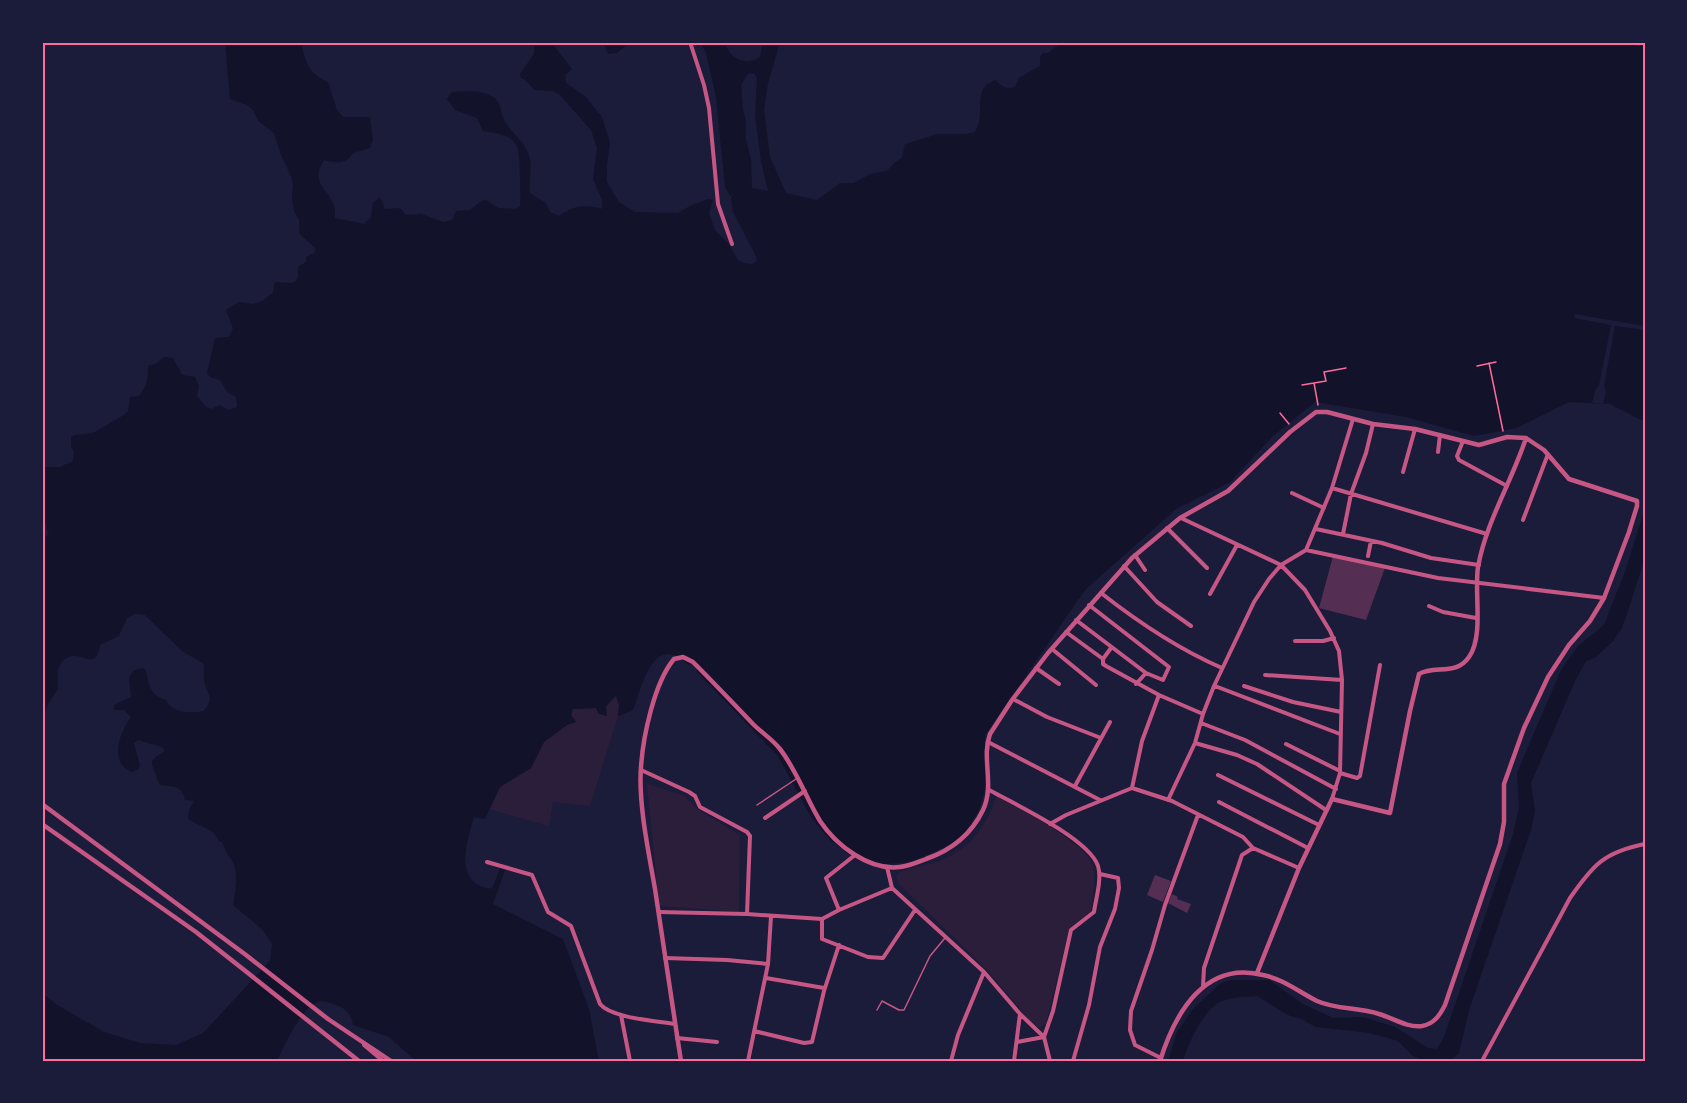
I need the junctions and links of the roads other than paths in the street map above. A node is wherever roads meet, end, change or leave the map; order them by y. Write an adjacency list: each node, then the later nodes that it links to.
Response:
1 (690, 42): 2 (street)
2 (732, 244)
3 (1353, 419): 4 (street); 13 (street); 17 (street)
4 (1373, 424): 5 (street); 15 (street)
5 (1415, 429): 6 (street); 11 (street)
6 (1440, 435): 8 (street); 9 (street)
7 (1526, 438): 8 (street); 10 (street); 12 (street)
8 (1463, 441): 12 (street)
9 (1438, 452)
10 (1548, 454): 18 (street); 36 (street)
11 (1403, 472)
12 (1508, 487): 22 (street)
13 (1332, 488): 15 (street); 16 (street)
14 (1292, 493): 16 (street)
15 (1351, 494): 21 (street); 22 (street)
16 (1324, 508): 20 (street)
17 (1180, 518): 19 (street); 24 (street)
18 (1523, 519)
19 (1167, 528): 29 (street); 31 (street)
20 (1316, 529): 21 (street); 25 (street)
21 (1343, 534): 23 (street)
22 (1487, 534): 30 (street)
23 (1371, 541): 27 (street); 30 (street)
24 (1237, 544): 28 (street); 35 (street)
25 (1306, 550): 28 (street); 33 (street)
26 (1135, 554): 32 (street)
27 (1368, 556)
28 (1281, 565): 43 (street); 50 (street)
29 (1124, 566): 34 (street); 41 (street)
30 (1479, 566): 33 (street)
31 (1207, 568)
32 (1145, 570)
33 (1477, 583): 36 (street); 39 (street)
34 (1100, 592): 37 (street); 50 (street)
35 (1210, 594)
36 (1604, 598): 113 (street)
37 (1088, 605): 40 (street); 51 (street)
38 (1429, 606): 39 (street)
39 (1476, 618): 79 (street)
40 (1075, 620): 42 (street); 46 (street)
41 (1191, 626)
42 (1065, 631): 45 (street); 47 (street)
43 (1334, 638): 44 (street); 53 (street)
44 (1296, 641)
45 (1051, 648): 49 (street); 56 (street)
46 (1111, 648): 47 (street); 51 (street)
47 (1103, 659): 55 (street)
48 (1380, 665): 71 (street)
49 (1036, 668): 54 (street); 60 (street)
50 (1222, 668): 57 (street)
51 (1146, 672): 55 (street)
52 (1265, 675): 53 (street)
53 (1342, 680): 61 (street)
54 (1059, 684)
55 (1136, 684): 59 (street)
56 (1096, 685)
57 (1214, 686): 62 (street); 65 (street)
58 (1244, 686): 61 (street)
59 (1159, 696): 62 (street); 75 (street)
60 (1013, 699): 66 (street); 67 (street)
61 (1341, 712): 65 (street)
62 (1203, 714): 64 (street)
63 (1110, 722): 66 (street)
64 (1201, 723): 68 (street); 76 (street)
65 (1340, 734): 71 (street)
66 (1101, 738): 74 (street)
67 (988, 742): 74 (street); 77 (street)
68 (1195, 743): 81 (street); 85 (street)
69 (1286, 744): 71 (street)
70 (640, 770): 73 (street); 102 (street); 103 (street)
71 (1340, 772): 76 (street)
72 (1218, 775): 90 (street)
73 (798, 778): 78 (street); 84 (lane)
74 (1075, 786): 80 (street)
75 (1132, 788): 80 (street); 81 (street)
76 (1336, 789): 79 (street)
77 (989, 790): 89 (street); 96 (street)
78 (805, 791): 87 (street); 94 (street)
79 (1332, 799): 85 (street)
80 (1100, 800): 89 (street)
81 (1168, 800): 86 (street)
82 (1219, 802): 93 (street)
83 (42, 804): 106 (street)
84 (757, 805)
85 (1326, 810): 90 (street)
86 (1198, 815): 92 (street); 127 (street)
87 (765, 818)
88 (42, 824): 108 (street)
89 (1050, 824): 98 (street)
90 (1319, 825): 93 (street)
91 (1645, 844): 138 (street)
92 (1252, 848): 97 (street); 115 (street)
93 (1308, 848): 97 (street)
94 (855, 855): 96 (street); 100 (street)
95 (487, 862): 118 (street)
96 (887, 867): 99 (street)
97 (1299, 868): 113 (street)
98 (1099, 874): 123 (street); 137 (street)
99 (892, 888): 100 (street); 101 (street)
100 (839, 910): 105 (street)
101 (915, 910): 107 (street); 109 (street)
102 (659, 912): 103 (street); 110 (street)
103 (747, 914): 104 (street)
104 (771, 916): 105 (street); 111 (street)
105 (822, 919): 109 (street)
106 (214, 932): 108 (street); 122 (street)
107 (946, 937): 112 (street); 117 (lane)
108 (207, 941): 128 (street)
109 (839, 945): 116 (street)
110 (665, 958): 111 (street); 120 (street)
111 (768, 964): 114 (street)
112 (984, 972): 119 (street); 134 (street)
113 (1257, 974): 115 (street)
114 (766, 978): 116 (street); 121 (street)
115 (1203, 986): 127 (street)
116 (825, 988): 121 (street)
117 (877, 1010)
118 (621, 1014): 120 (street); 131 (street)
119 (1020, 1014): 123 (street); 126 (street)
120 (675, 1024): 124 (street)
121 (754, 1031): 133 (street)
122 (352, 1035): 129 (street); 130 (street)
123 (1044, 1037): 126 (street); 136 (street)
124 (677, 1038): 125 (street); 132 (street)
125 (717, 1042)
126 (1017, 1042): 135 (street)
127 (1161, 1060)
128 (359, 1061)
129 (382, 1061)
130 (391, 1061)
131 (630, 1061)
132 (681, 1061)
133 (748, 1061)
134 (951, 1061)
135 (1014, 1061)
136 (1050, 1061)
137 (1073, 1061)
138 (1482, 1061)

